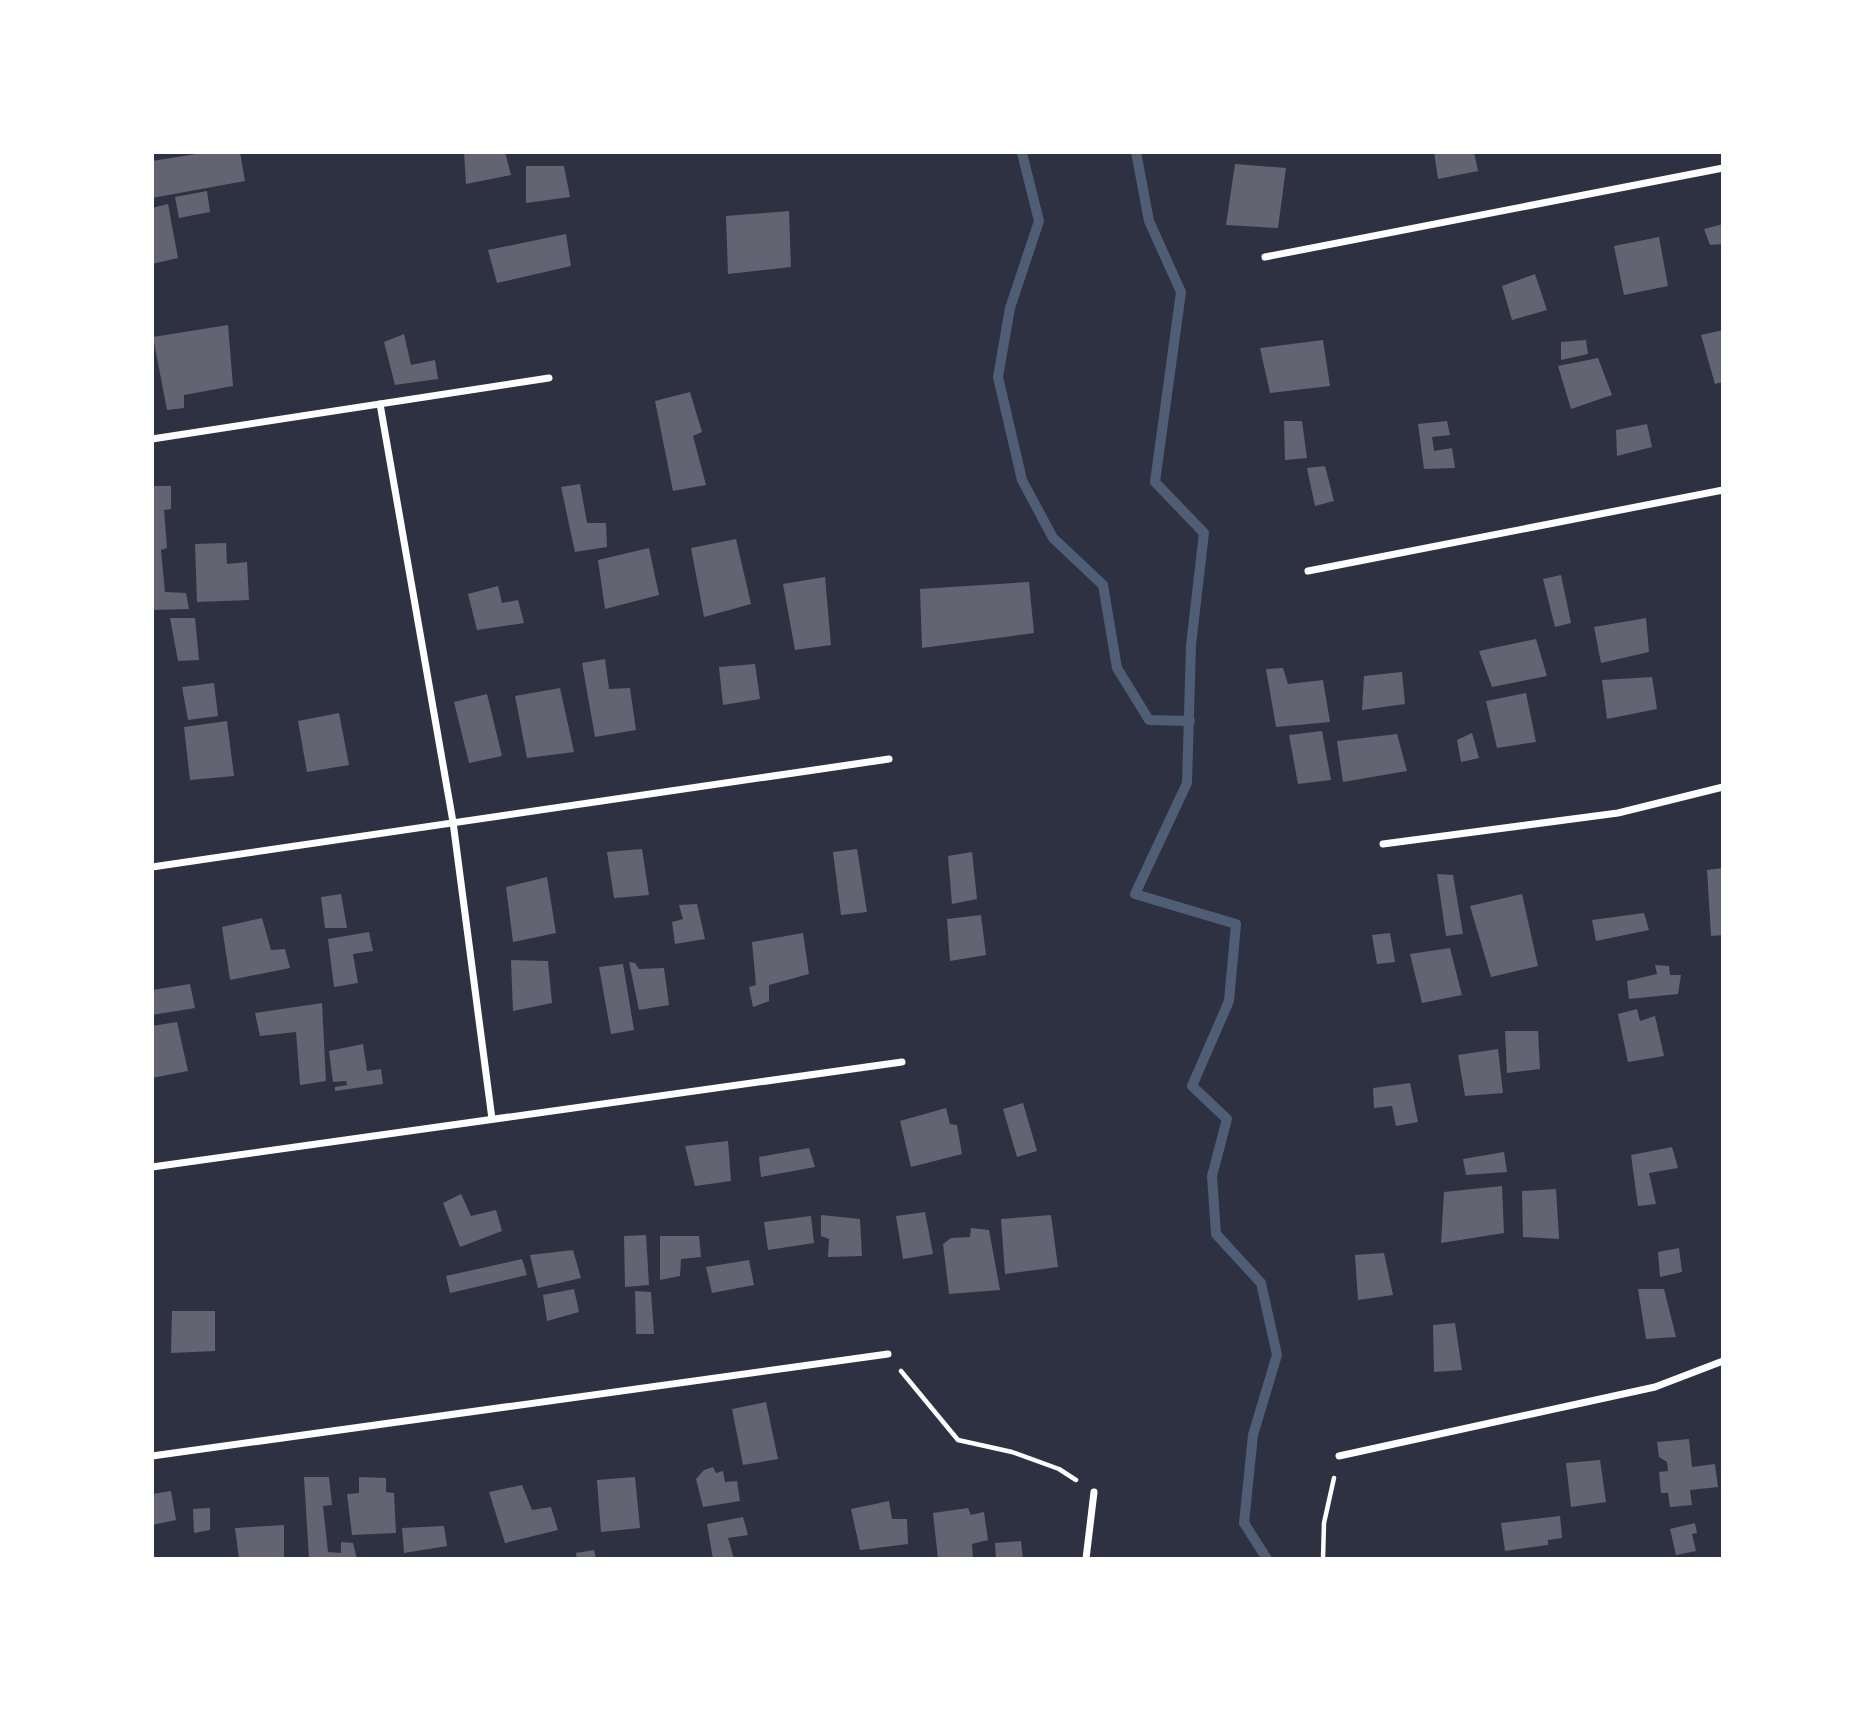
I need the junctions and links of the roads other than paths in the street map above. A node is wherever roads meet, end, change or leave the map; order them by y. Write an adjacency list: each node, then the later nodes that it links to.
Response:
1 (1723, 168): 2 (street)
2 (1265, 257)
3 (549, 378): 4 (street)
4 (380, 404): 5 (street); 10 (street)
5 (152, 439)
6 (1723, 490): 7 (street)
7 (1308, 571)
8 (889, 759): 10 (street)
9 (1723, 787): 11 (street)
10 (453, 822): 12 (street); 14 (street)
11 (1383, 844)
12 (152, 867)
13 (902, 1062): 14 (street)
14 (492, 1119): 15 (street)
15 (152, 1167)
16 (888, 1354): 18 (street)
17 (1723, 1361): 19 (street)
18 (152, 1455)
19 (1339, 1456)
20 (1094, 1492): 21 (street)
21 (1086, 1559)

